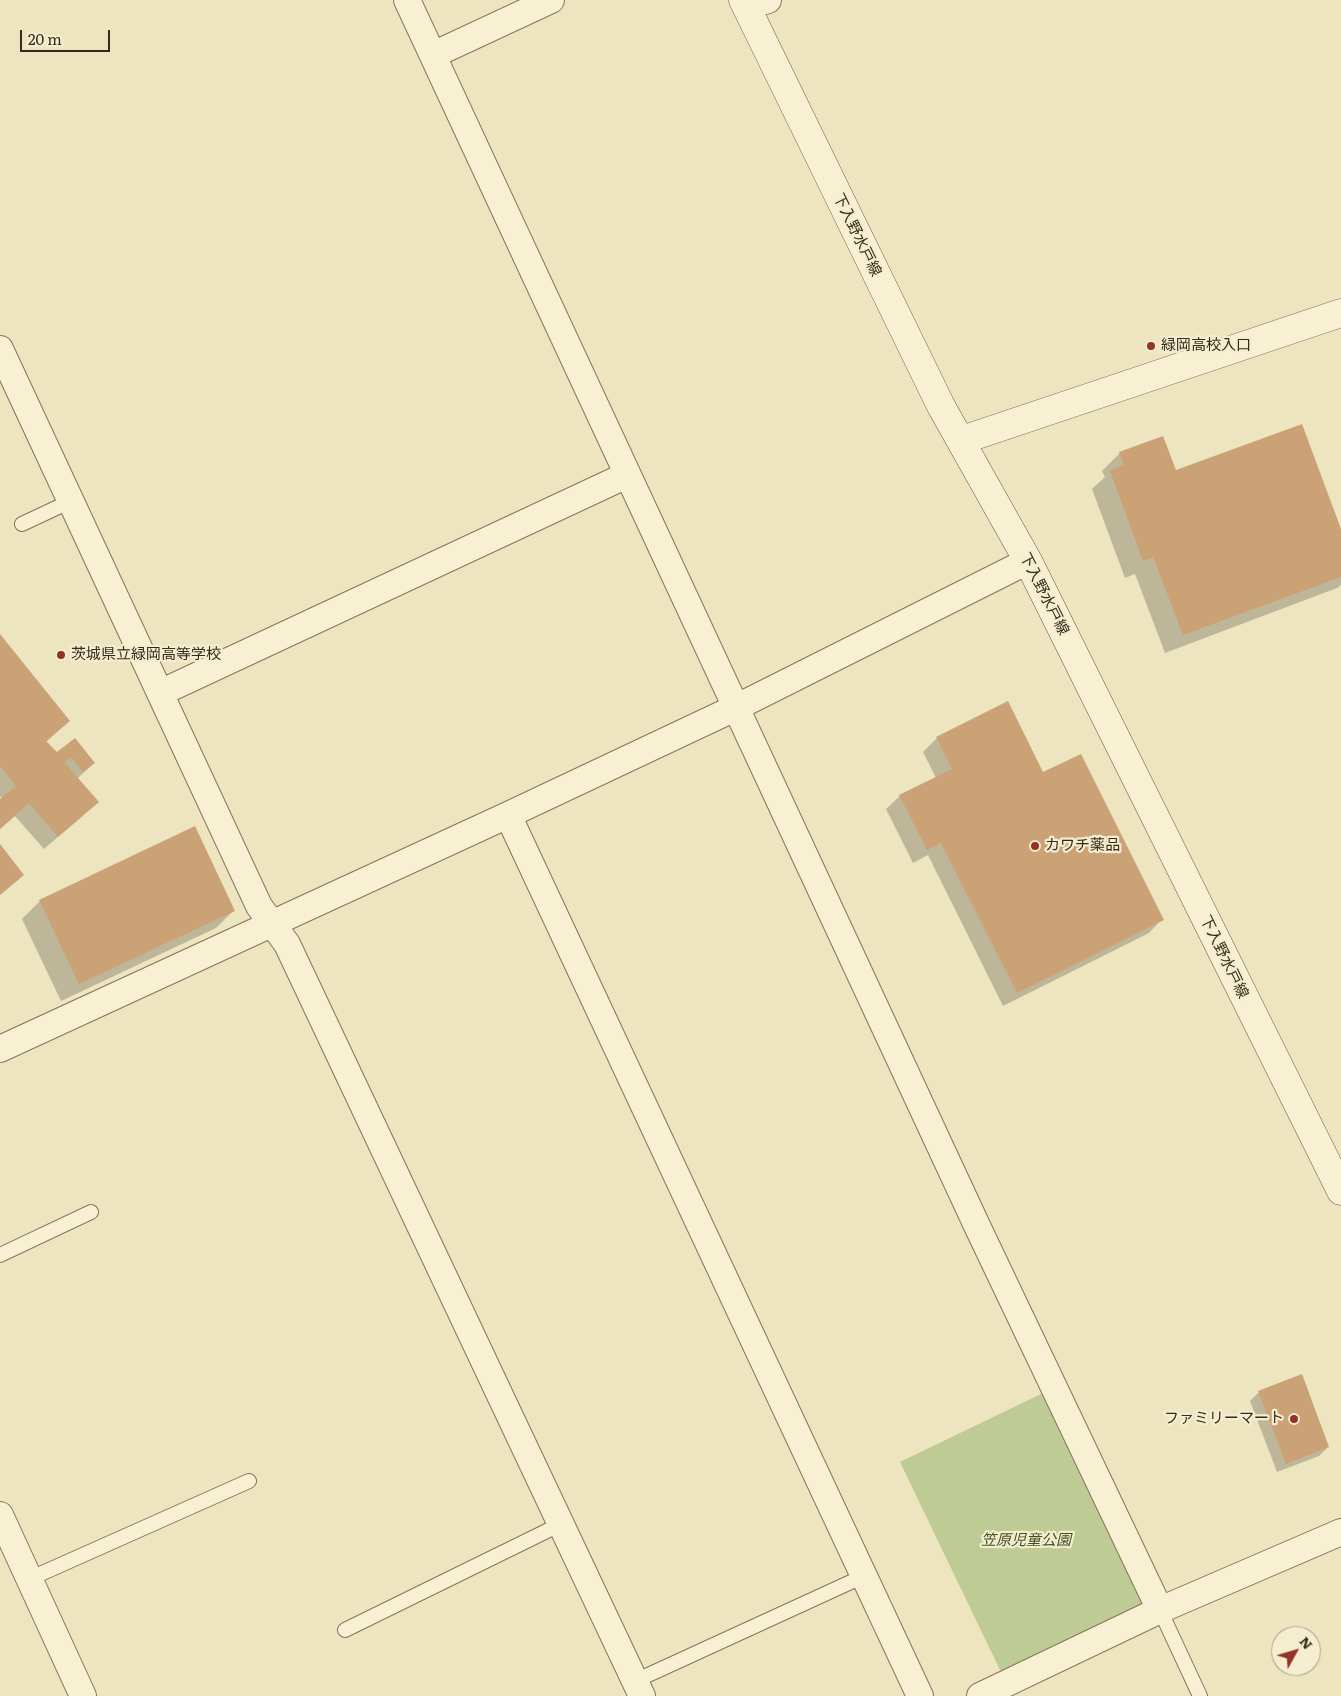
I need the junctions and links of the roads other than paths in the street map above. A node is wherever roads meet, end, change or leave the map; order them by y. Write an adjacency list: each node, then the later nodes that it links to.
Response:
1 (407, 0): 4 (street)
2 (551, 0): 4 (street)
3 (752, 2): 7 (main road, 下入野水戸線)
4 (432, 55): 8 (street)
5 (1341, 313): 7 (main road)
6 (0, 349): 9 (street)
7 (962, 440): 11 (main road, 下入野水戸線)
8 (627, 475): 12 (street); 13 (street)
9 (71, 501): 10 (lane); 12 (street)
10 (22, 524)
11 (1028, 561): 13 (street); 17 (main road, 下入野水戸線)
12 (160, 693): 15 (street)
13 (735, 708): 14 (street); 26 (street)
14 (508, 815): 15 (street); 24 (street)
15 (273, 924): 16 (street); 21 (street)
16 (0, 1049)
17 (1341, 1191)
18 (91, 1212): 19 (lane)
19 (0, 1255)
20 (249, 1481): 25 (lane)
21 (561, 1524): 27 (lane); 28 (street)
22 (3, 1531): 25 (street)
23 (1341, 1532): 26 (street)
24 (864, 1576): 28 (lane); 30 (street)
25 (29, 1578): 29 (street)
26 (1160, 1610): 31 (street); 32 (lane)
27 (345, 1630)
28 (638, 1689)
29 (83, 1696)
30 (920, 1696)
31 (980, 1696)
32 (1200, 1696)

